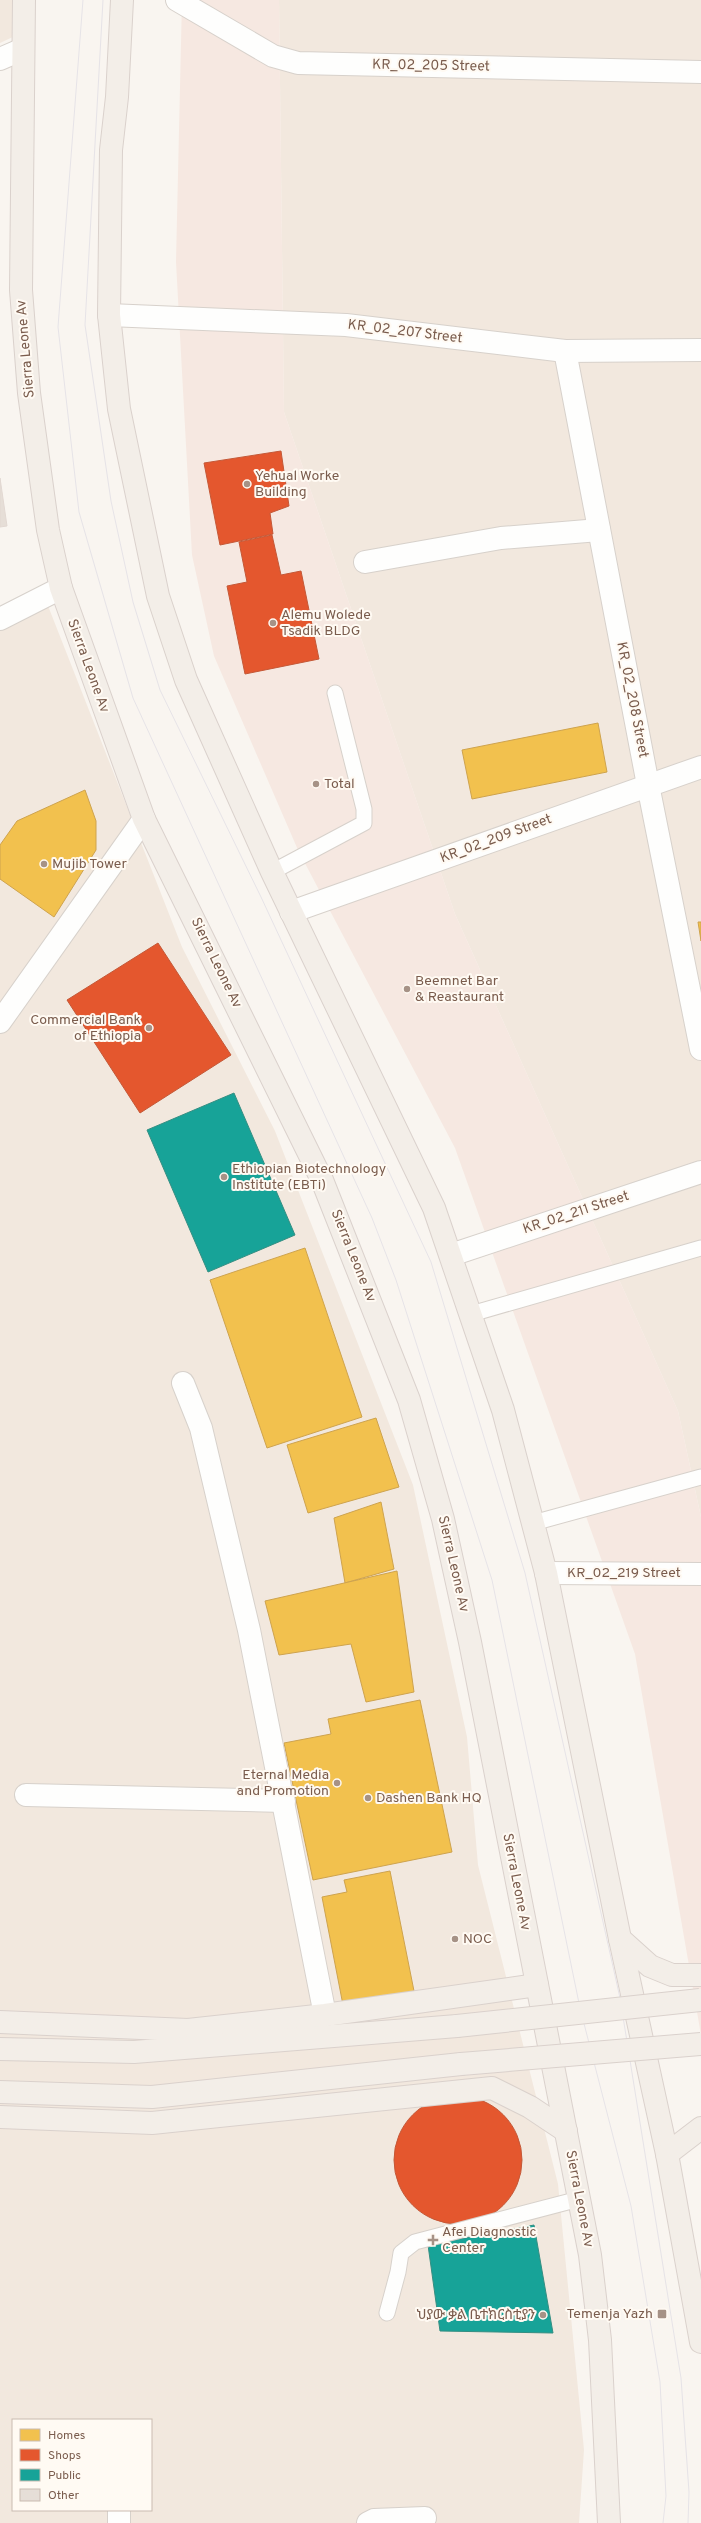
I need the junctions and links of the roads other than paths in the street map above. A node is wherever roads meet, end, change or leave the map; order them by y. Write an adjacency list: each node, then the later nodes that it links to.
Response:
1 (24, 0): 4 (main road, Sierra Leone Av)
2 (122, 0): 7 (main road)
3 (177, 0): 6 (street, KR_02_205 Street)
4 (23, 49): 5 (street); 12 (main road, Sierra Leone Av)
5 (0, 59)
6 (701, 72)
7 (109, 315): 9 (street, KR_02_207 Street); 18 (main road)
8 (701, 350): 9 (street, KR_02_207 Street)
9 (565, 351): 10 (street, KR_02_208 Street)
10 (599, 530): 11 (street); 16 (street, KR_02_208 Street)
11 (365, 562)
12 (61, 588): 13 (street); 17 (main road, Sierra Leone Av)
13 (0, 619)
14 (335, 693): 18 (lane)
15 (701, 767): 16 (street, KR_02_209 Street)
16 (648, 784): 19 (street, KR_02_209 Street); 21 (street, KR_02_208 Street)
17 (144, 819): 20 (street); 35 (main road, Sierra Leone Av)
18 (272, 872): 19 (main road)
19 (291, 912): 24 (main road)
20 (0, 1022)
21 (701, 1049)
22 (701, 1172): 24 (street, KR_02_211 Street)
23 (701, 1248): 25 (lane)
24 (451, 1255): 25 (main road)
25 (471, 1314): 28 (main road)
26 (183, 1383): 32 (street)
27 (701, 1477): 28 (lane)
28 (533, 1523): 29 (main road)
29 (546, 1573): 30 (street, KR_02_219 Street); 33 (main road)
30 (701, 1574)
31 (26, 1795): 32 (street)
32 (284, 1801): 37 (street)
33 (620, 1939): 34 (main road); 45 (main road)
34 (701, 1975)
35 (537, 1985): 37 (main road); 44 (main road, Sierra Leone Av)
36 (700, 2000): 40 (main road, bridge)
37 (325, 2015): 38 (main road)
38 (0, 2022)
39 (701, 2044): 41 (main road, bridge)
40 (0, 2049)
41 (0, 2092)
42 (0, 2117): 44 (main road)
43 (701, 2128): 45 (main road)
44 (566, 2131): 46 (main road, Sierra Leone Av)
45 (667, 2154): 48 (main road)
46 (579, 2199): 47 (lane); 53 (main road, Sierra Leone Av)
47 (387, 2313)
48 (701, 2342)
49 (119, 2511): 51 (street)
50 (425, 2518): 52 (street)
51 (119, 2523)
52 (368, 2523)
53 (609, 2523)

